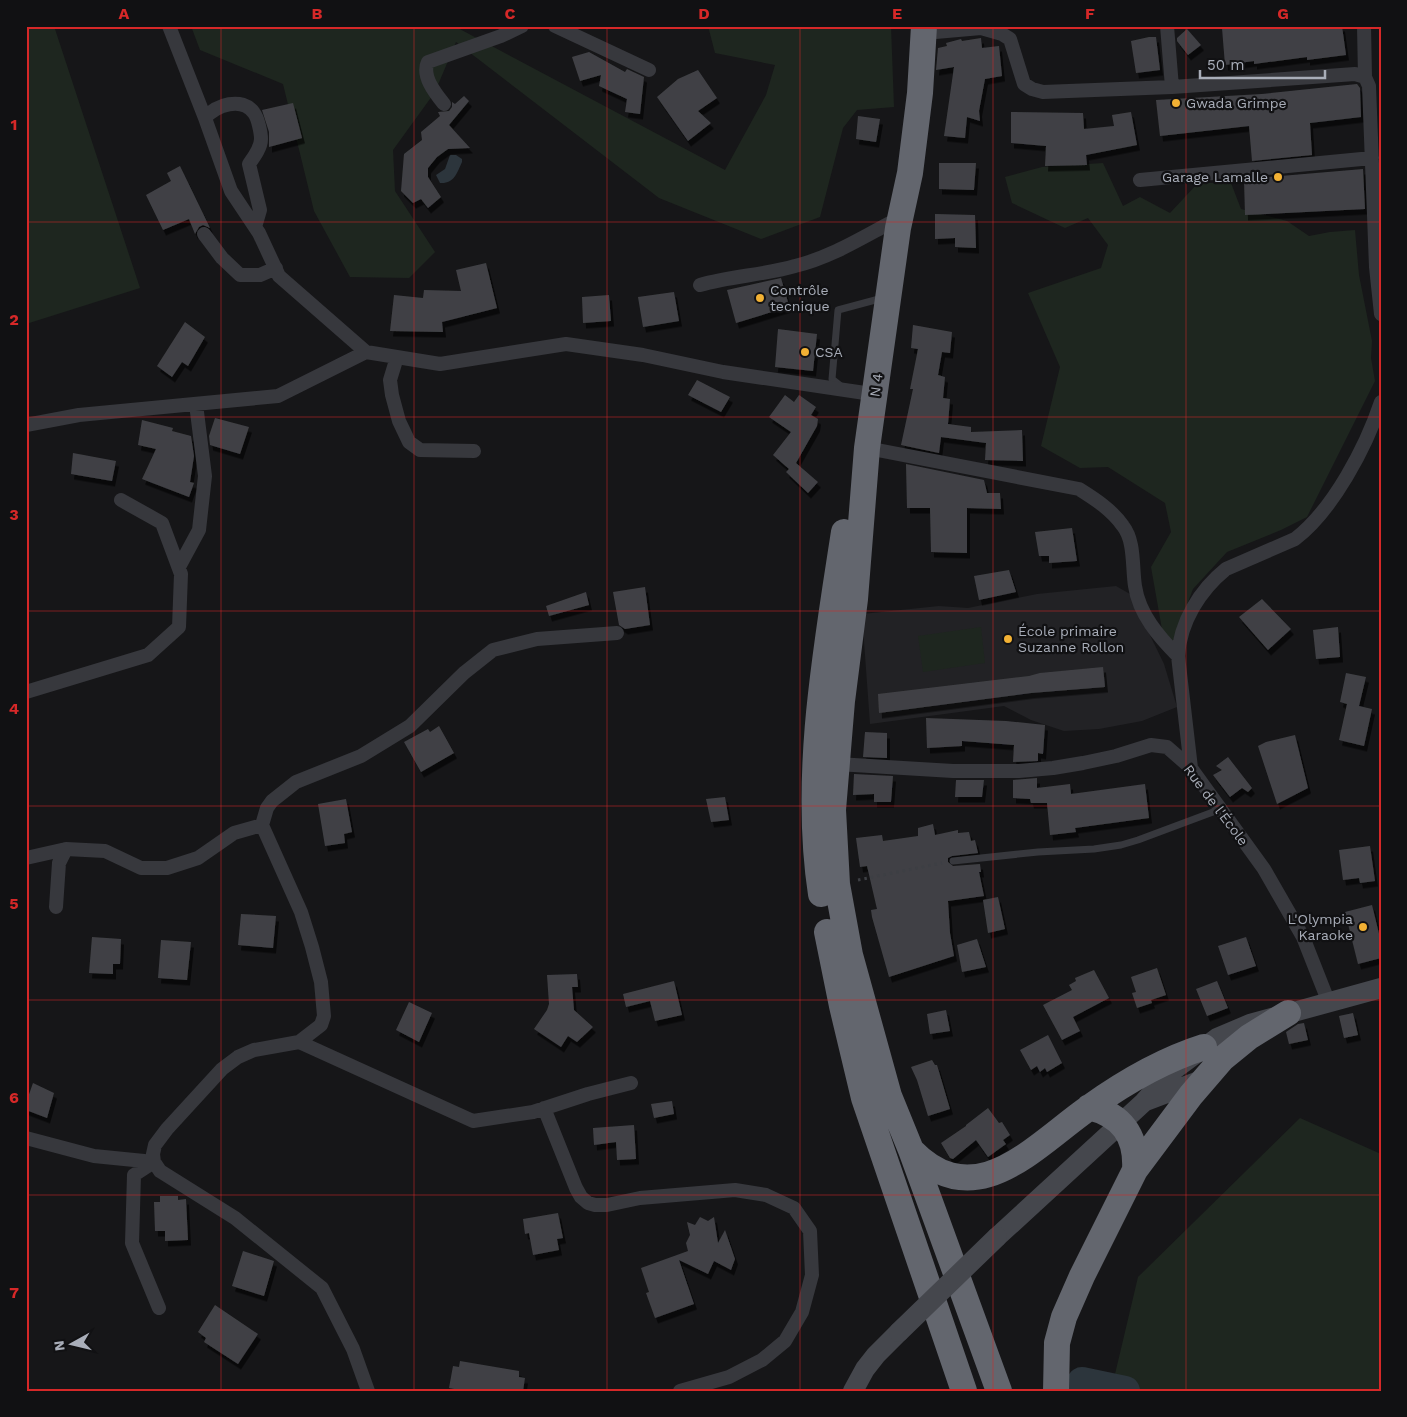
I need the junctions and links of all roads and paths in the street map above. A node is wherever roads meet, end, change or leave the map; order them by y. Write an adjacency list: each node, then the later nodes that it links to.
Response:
1 (169, 26): 12 (street)
2 (522, 26): 11 (street)
3 (555, 26): 8 (street)
4 (1167, 26): 10 (street)
5 (1364, 26): 9 (street)
6 (981, 27): 7 (street); 10 (street)
7 (922, 28): 15 (highway, N 4); 28 (highway, N 4)
8 (649, 70)
9 (1365, 77): 10 (street); 13 (street)
10 (1172, 87)
11 (444, 104)
12 (205, 118): 16 (street); 16 (street)
13 (1372, 158): 14 (street); 21 (street)
14 (1140, 180)
15 (890, 223): 19 (street); 20 (highway, N 4)
16 (254, 227): 18 (street)
17 (204, 234): 18 (street)
18 (276, 268): 22 (street)
19 (700, 285)
20 (879, 299): 24 (highway, N 4); 24 (lane)
21 (1381, 314)
22 (366, 352): 23 (street); 26 (street)
23 (397, 357): 24 (street); 29 (street)
24 (855, 391): 63 (highway, N 4)
25 (1381, 402): 33 (street)
26 (196, 404): 27 (street); 31 (street)
27 (26, 425)
28 (867, 448): 33 (street); 35 (highway, N 4)
29 (474, 451)
30 (121, 500): 31 (street)
31 (179, 567): 34 (street)
32 (617, 633): 38 (street)
33 (1178, 656): 36 (street)
34 (26, 692)
35 (837, 764): 36 (street, Rue de l'École); 42 (highway, N 4)
36 (1191, 768): 37 (street, Rue de l'École)
37 (1221, 809): 41 (lane); 45 (street, Rue de l'École)
38 (262, 825): 39 (street); 47 (street)
39 (66, 849): 40 (street); 43 (street)
40 (26, 858)
41 (952, 861): 42 (path)
42 (837, 884): 56 (highway, N 4)
43 (56, 907)
44 (1381, 988): 45 (main road)
45 (1329, 1003): 46 (main road)
46 (1288, 1013): 48 (main road); 49 (highway)
47 (299, 1042): 53 (street); 57 (street)
48 (1204, 1047): 51 (main road); 52 (highway)
49 (1204, 1078): 51 (main road); 58 (highway)
50 (631, 1082): 53 (street)
51 (1144, 1102): 54 (main road)
52 (1089, 1107): 54 (highway); 56 (highway)
53 (544, 1108): 61 (street)
54 (1121, 1123): 58 (highway); 62 (main road, bridge)
55 (26, 1138): 57 (street)
56 (911, 1150): 64 (highway, N 4)
57 (154, 1162): 59 (street); 60 (street)
58 (1135, 1170): 65 (highway)
59 (158, 1308)
60 (368, 1391)
61 (680, 1391)
62 (853, 1391)
63 (964, 1391)
64 (999, 1391)
65 (1056, 1391)

